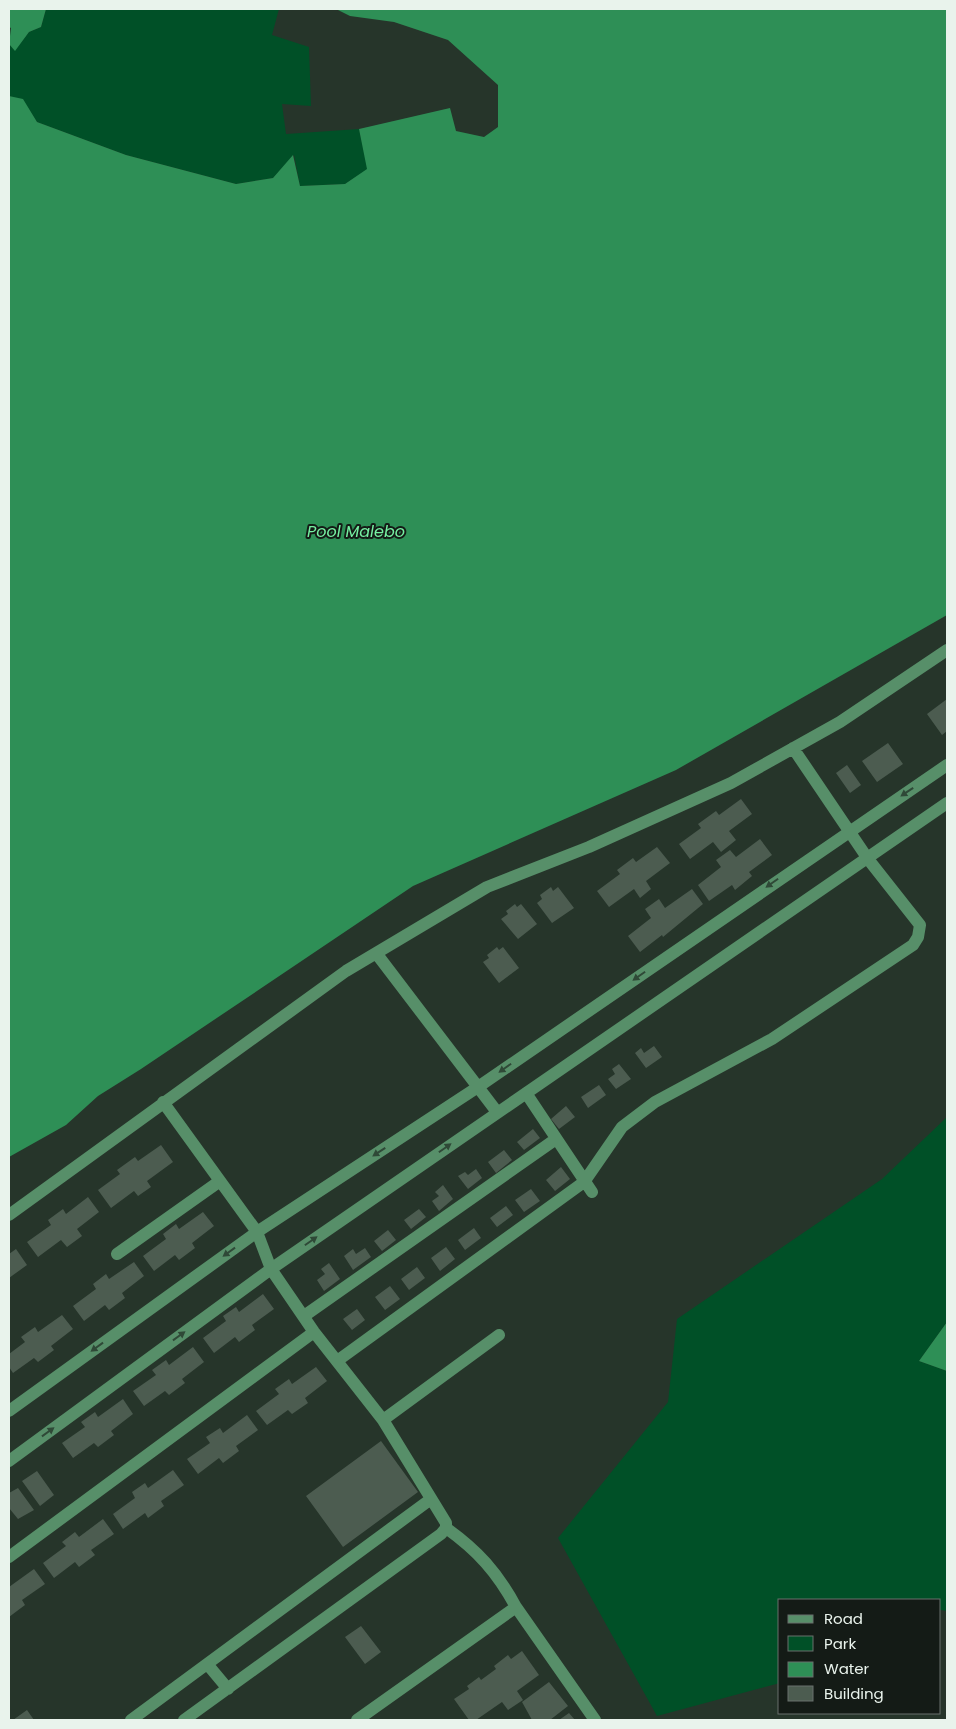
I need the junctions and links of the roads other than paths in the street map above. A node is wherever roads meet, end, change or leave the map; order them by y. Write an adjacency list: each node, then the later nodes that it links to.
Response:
1 (947, 650): 2 (street)
2 (793, 748): 5 (street); 7 (street)
3 (947, 765): 5 (street, one-way to 5)
4 (947, 803): 6 (street)
5 (850, 830): 6 (street); 8 (street, one-way to 8)
6 (868, 859): 9 (street); 14 (street)
7 (376, 953): 8 (street); 10 (street)
8 (478, 1087): 11 (street); 16 (street, one-way to 16)
9 (526, 1092): 11 (street); 12 (street)
10 (163, 1102): 13 (street); 15 (street)
11 (497, 1112): 18 (street, one-way to 11)
12 (556, 1139): 14 (street); 19 (street)
13 (220, 1181): 16 (street); 17 (street)
14 (588, 1187): 22 (street)
15 (9, 1215)
16 (257, 1232): 18 (street); 23 (street, one-way to 23)
17 (117, 1254)
18 (271, 1269): 19 (street); 25 (street, one-way to 18)
19 (304, 1316): 20 (street)
20 (314, 1332): 22 (street); 28 (street)
21 (499, 1335): 24 (street)
22 (337, 1361): 24 (street)
23 (9, 1411)
24 (383, 1420): 26 (street)
25 (9, 1461)
26 (431, 1499): 27 (street); 30 (street)
27 (446, 1528): 29 (street); 31 (street)
28 (9, 1556)
29 (516, 1607): 34 (street); 35 (street)
30 (208, 1665): 31 (street); 32 (street)
31 (228, 1689): 33 (street)
32 (132, 1720)
33 (184, 1720)
34 (357, 1720)
35 (595, 1720)

